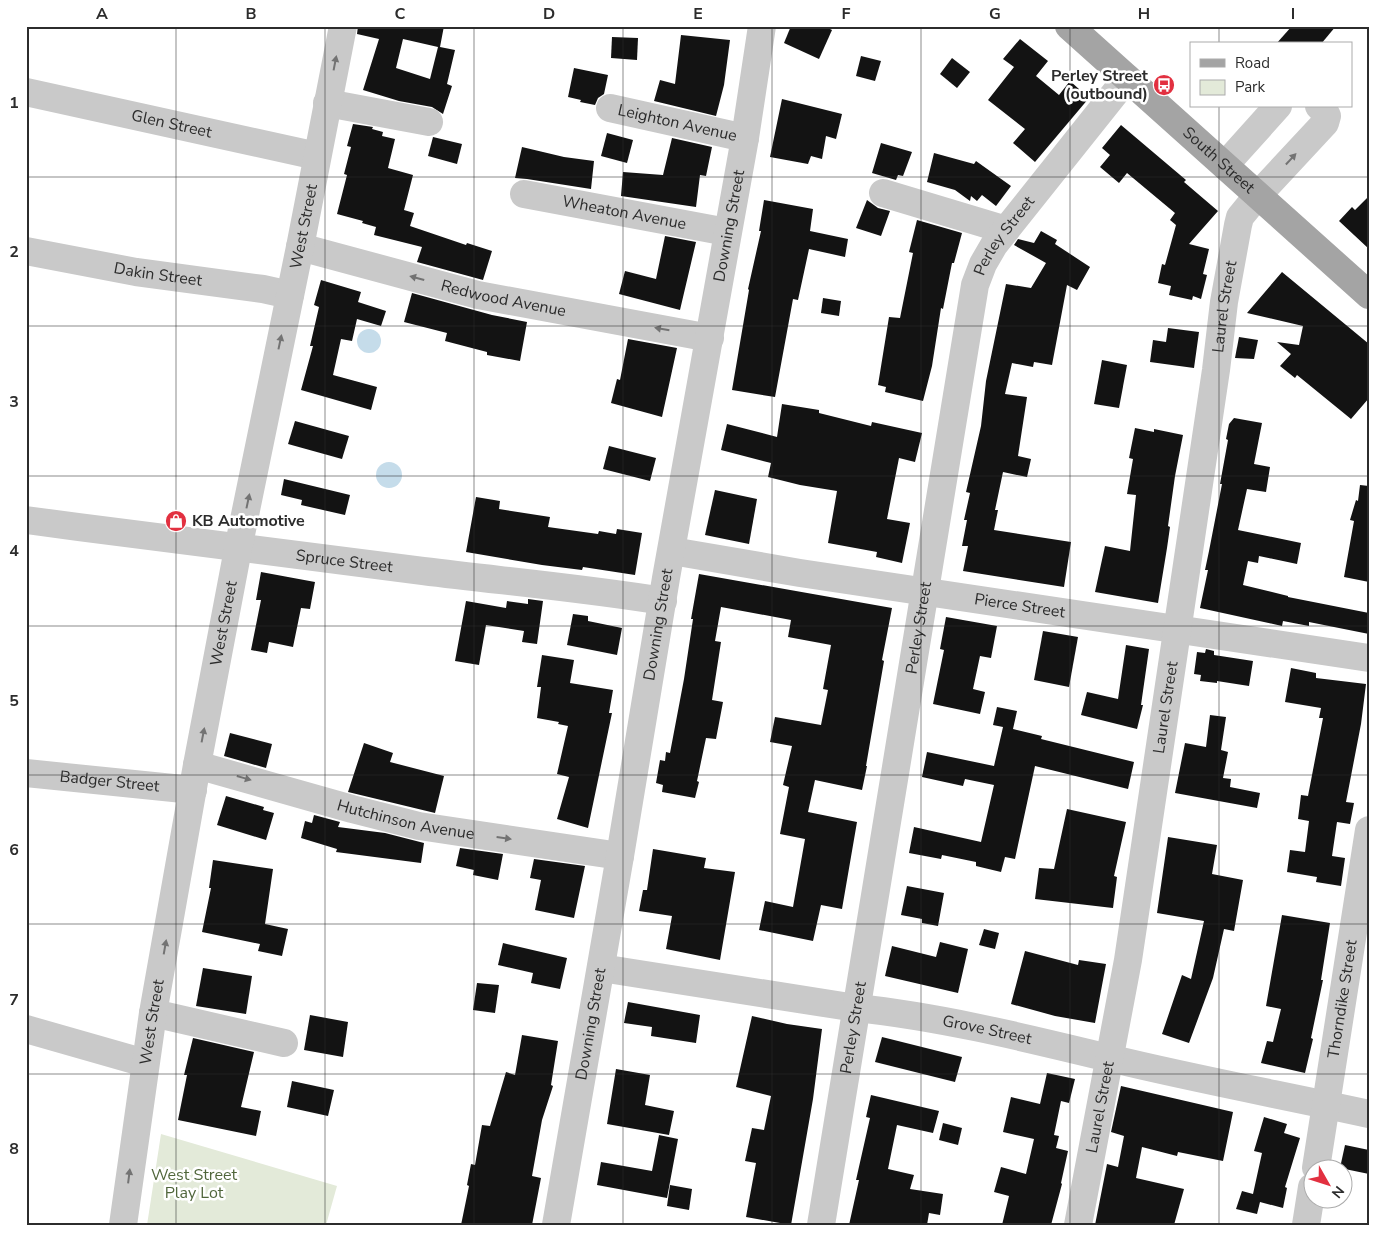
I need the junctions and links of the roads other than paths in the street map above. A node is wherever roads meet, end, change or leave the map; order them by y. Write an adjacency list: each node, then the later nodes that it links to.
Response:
1 (342, 26): 6 (street, West Street, one-way to 1)
2 (762, 26): 11 (street, Downing Street)
3 (1077, 29): 4 (main road, South Street)
4 (1127, 78): 13 (main road, South Street); 17 (street, Perley Street)
5 (26, 92): 12 (street, Glen Street)
6 (327, 103): 10 (street); 12 (street, West Street)
7 (610, 108): 11 (street, Leighton Avenue)
8 (1276, 108): 13 (street)
9 (1321, 108): 16 (street, Laurel Street, one-way to 9)
10 (429, 122)
11 (745, 138): 18 (street, Downing Street)
12 (317, 156): 19 (street, West Street)
13 (1224, 165): 16 (main road, South Street)
14 (883, 193): 17 (street)
15 (524, 194): 18 (street, Wheaton Avenue)
16 (1258, 195): 22 (main road, South Street); 29 (street, Laurel Street)
17 (1006, 230): 27 (street, Perley Street)
18 (727, 232): 23 (street, Downing Street)
19 (300, 247): 21 (street, West Street); 23 (street, Redwood Avenue, one-way to 19)
20 (26, 251): 21 (street, Dakin Street)
21 (290, 295): 25 (street, West Street, one-way to 21)
22 (1369, 296)
23 (710, 338): 26 (street, Downing Street)
24 (26, 520): 25 (street, Spruce Street)
25 (238, 549): 28 (street, Spruce Street); 32 (street, West Street, one-way to 25)
26 (672, 551): 27 (street, Pierce Street); 28 (street, Downing Street)
27 (924, 591): 29 (street, Pierce Street); 36 (street, Perley Street)
28 (663, 601): 34 (street, Downing Street)
29 (1178, 628): 30 (street, Pierce Street); 40 (street, Laurel Street)
30 (1369, 658)
31 (26, 773): 32 (street, Badger Street)
32 (195, 777): 34 (street, Hutchinson Avenue, one-way to 34); 37 (street, West Street, one-way to 32)
33 (1368, 840): 42 (street, Thorndike Street)
34 (620, 856): 35 (street, Downing Street)
35 (601, 968): 36 (street, Grove Street); 47 (street, Downing Street)
36 (856, 1008): 40 (street, Grove Street); 48 (street, Perley Street)
37 (153, 1013): 39 (street); 41 (street, West Street)
38 (26, 1029): 41 (street)
39 (284, 1043)
40 (1110, 1058): 42 (street, Grove Street); 49 (street, Laurel Street)
41 (145, 1063): 46 (street, West Street, one-way to 41)
42 (1326, 1104): 43 (street, Grove Street); 44 (street, Thorndike Street)
43 (1369, 1114)
44 (1318, 1158)
45 (1309, 1208): 50 (street)
46 (123, 1225)
47 (556, 1225)
48 (821, 1225)
49 (1078, 1225)
50 (1306, 1225)

